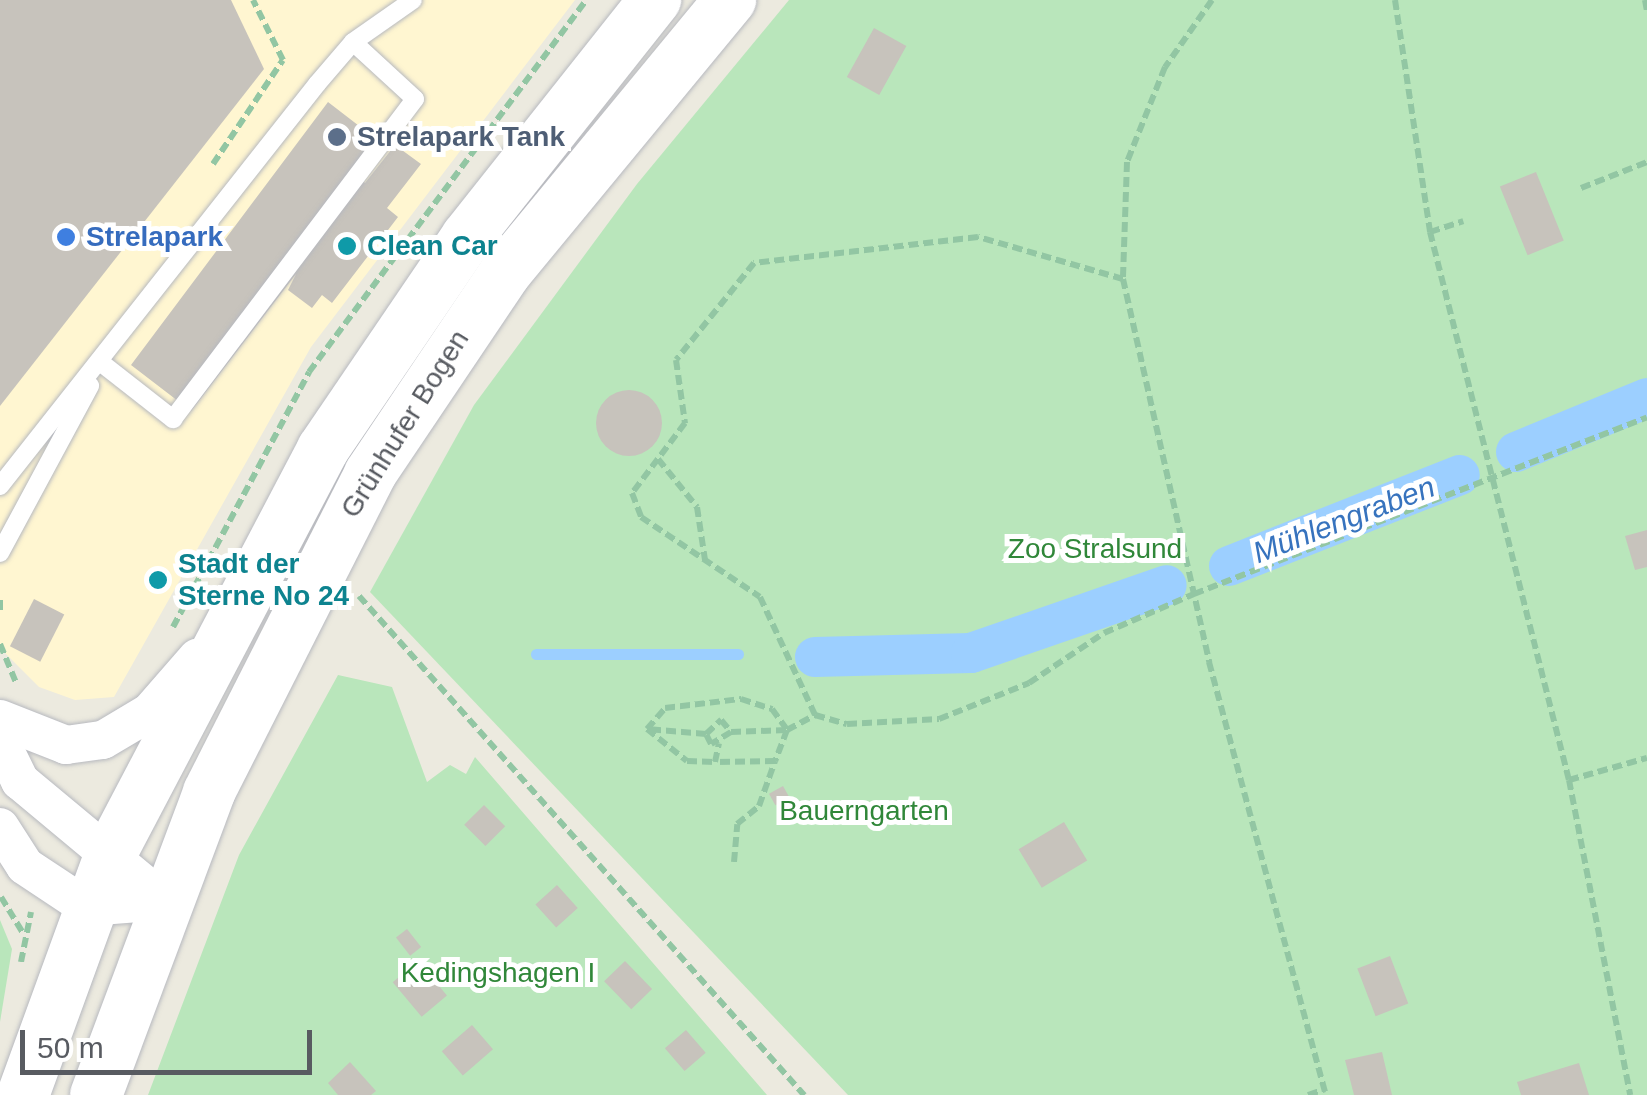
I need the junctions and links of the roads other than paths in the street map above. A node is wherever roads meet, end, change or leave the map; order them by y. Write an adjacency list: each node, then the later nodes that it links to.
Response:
1 (413, 0): 4 (lane)
2 (655, 0): 8 (main road, Grünhufer Bogen)
3 (730, 0): 13 (main road, Grünhufer Bogen)
4 (353, 42): 5 (lane); 5 (lane)
5 (100, 362): 6 (lane); 7 (lane)
6 (0, 486)
7 (0, 553)
8 (236, 615): 9 (street, Grünhufer Bogen); 12 (main road, Grünhufer Bogen)
9 (0, 719)
10 (0, 740): 12 (street)
11 (0, 826): 14 (street)
12 (112, 853): 13 (street); 14 (main road, Grünhufer Bogen)
13 (164, 901): 14 (street); 16 (main road, Grünhufer Bogen)
14 (87, 907): 15 (main road, Grünhufer Bogen)
15 (23, 1095)
16 (96, 1095)

